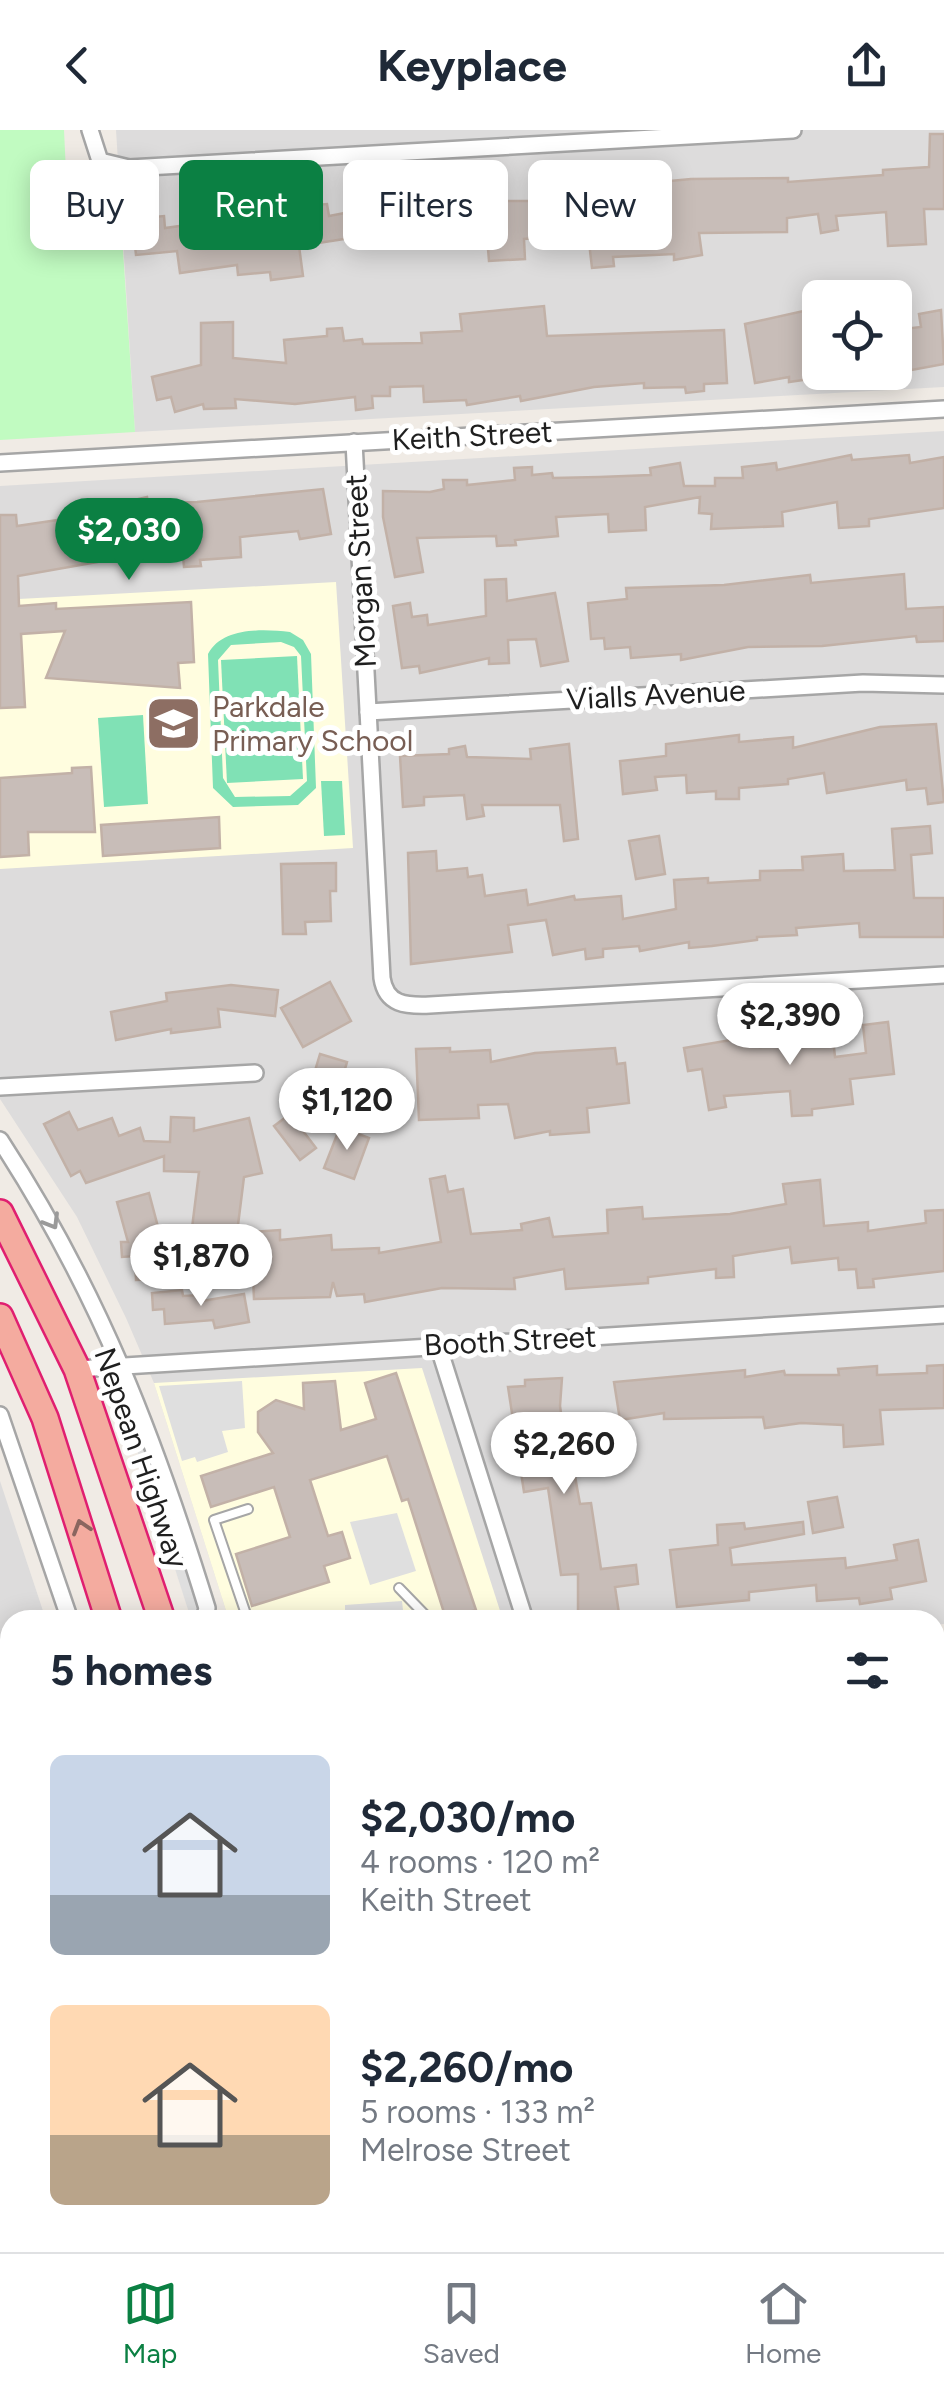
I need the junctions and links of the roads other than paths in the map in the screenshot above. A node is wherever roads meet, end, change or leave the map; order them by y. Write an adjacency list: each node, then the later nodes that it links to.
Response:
1 (90, 130): 3 (street)
2 (792, 130): 3 (street)
3 (587, 137)
4 (944, 409): 5 (street, Keith Street)
5 (354, 442): 6 (street, Keith Street); 8 (street, Morgan Street)
6 (0, 463)
7 (944, 685): 8 (street, Vialls Avenue)
8 (368, 712): 9 (street, Morgan Street)
9 (944, 975)
10 (255, 1073): 11 (street)
11 (0, 1088)
12 (0, 1140): 17 (street, one-way to 17)
13 (0, 1212): 18 (highway, Nepean Highway)
14 (944, 1316): 16 (street, Booth Street)
15 (0, 1318): 23 (highway, one-way to 15)
16 (438, 1345): 17 (street, Booth Street); 28 (street)
17 (122, 1363): 18 (street, Booth Street); 25 (street)
18 (77, 1368): 24 (highway, Nepean Highway)
19 (0, 1414): 22 (street)
20 (248, 1509): 26 (lane)
21 (399, 1588): 27 (lane)
22 (67, 1610)
23 (106, 1610)
24 (158, 1610)
25 (205, 1610)
26 (245, 1610)
27 (420, 1610)
28 (522, 1610)

